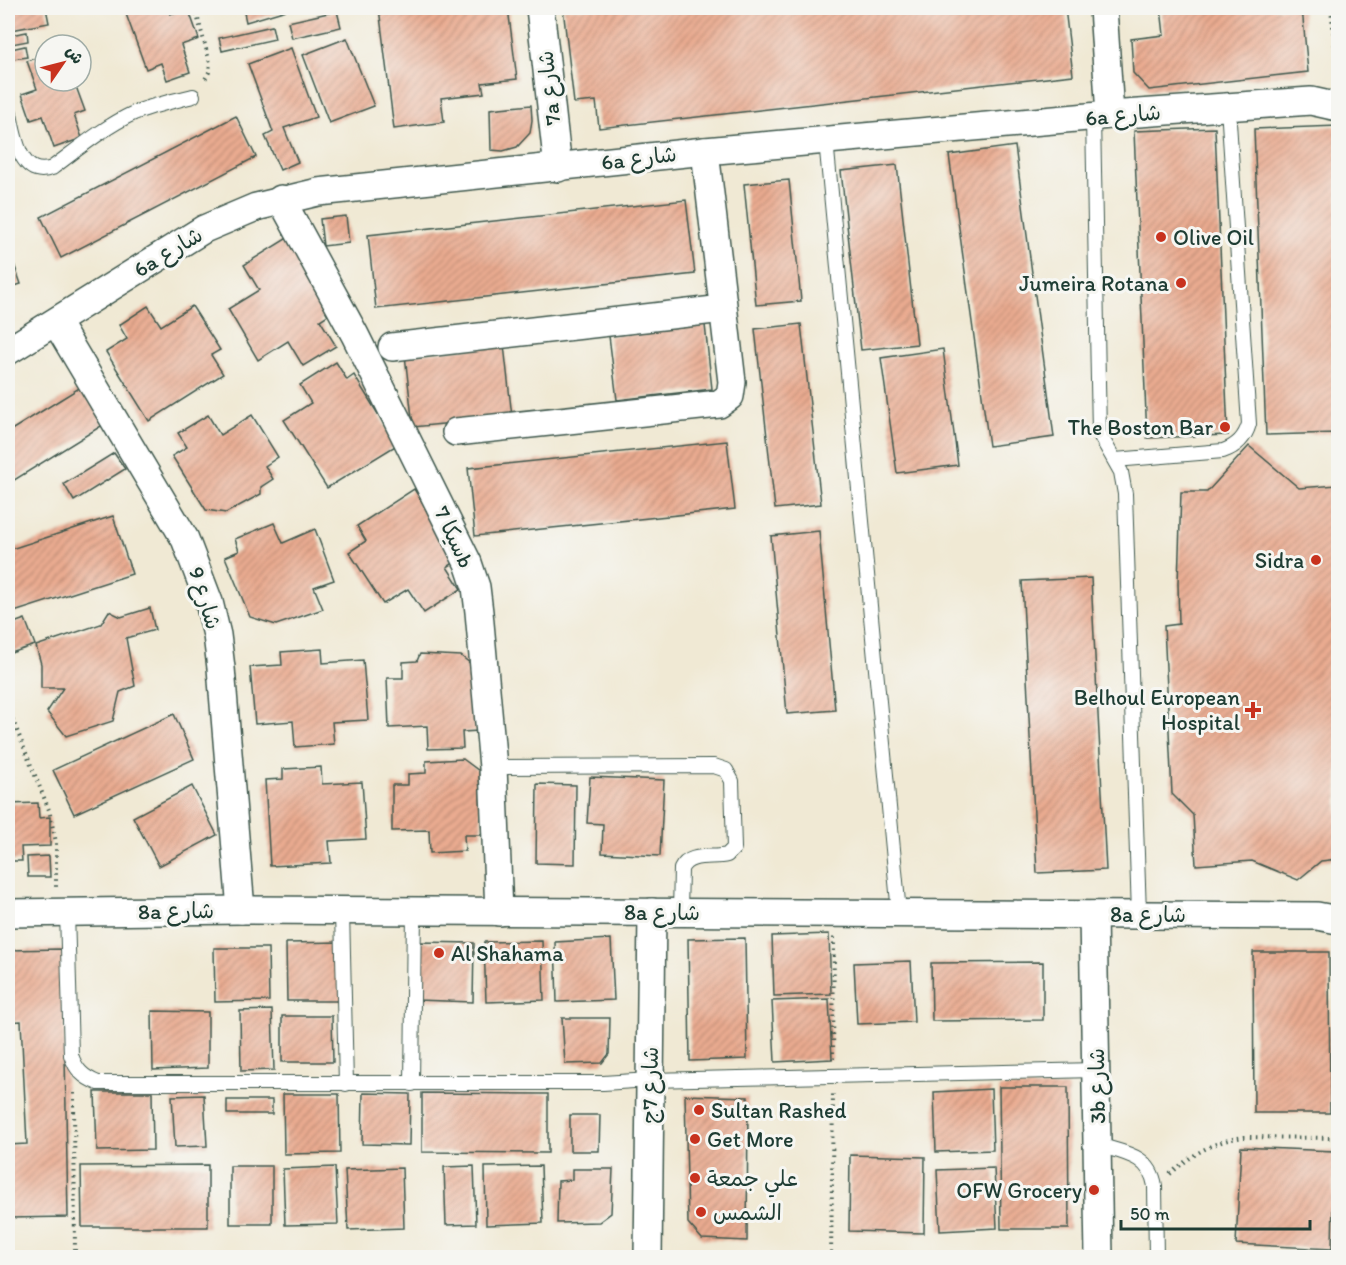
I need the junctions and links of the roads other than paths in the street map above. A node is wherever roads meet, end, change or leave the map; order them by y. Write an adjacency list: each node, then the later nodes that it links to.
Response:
1 (540, 8): 12 (street, 7a شارع)
2 (1103, 8): 9 (street)
3 (1338, 82): 5 (street)
4 (193, 96): 6 (lane)
5 (1311, 101): 7 (street, 6a شارع); 8 (street, 6a شارع)
6 (8, 105)
7 (1228, 107): 9 (street, 6a شارع); 19 (lane)
8 (1338, 107)
9 (1101, 116): 10 (street, 6a شارع); 19 (lane)
10 (826, 140): 11 (street, 6a شارع); 29 (lane)
11 (705, 151): 12 (street, 6a شارع); 14 (street)
12 (558, 168): 13 (street, 6a شارع)
13 (281, 199): 15 (street, 6a شارع); 20 (street, سيكا 7b)
14 (723, 309): 16 (street); 18 (street)
15 (56, 322): 17 (street, 6a شارع); 21 (street, شارع 9)
16 (392, 347)
17 (8, 351)
18 (456, 432)
19 (1115, 460): 30 (lane)
20 (493, 767): 25 (street, سيكا 7b); 27 (lane)
21 (241, 910): 22 (street, 8a شارع); 24 (street, 8a شارع)
22 (342, 911): 23 (street, 8a شارع); 35 (lane)
23 (414, 911): 25 (street, 8a شارع); 36 (lane)
24 (61, 912): 28 (street, 8a شارع); 35 (lane)
25 (500, 912): 26 (street, 8a شارع)
26 (652, 912): 27 (street, 8a شارع); 34 (street, شارع 7ج)
27 (680, 912): 29 (street, 8a شارع)
28 (8, 913)
29 (899, 914): 31 (street, 8a شارع)
30 (1139, 914): 31 (street, 8a شارع); 32 (street, 8a شارع)
31 (1093, 915): 33 (street, 3b شارع)
32 (1331, 915)
33 (1096, 1070): 34 (lane); 37 (street, 3b شارع)
34 (650, 1080): 36 (lane); 38 (street, شارع 7ج)
35 (346, 1084): 36 (lane)
36 (412, 1084)
37 (1098, 1145): 39 (street, 3b شارع); 40 (lane)
38 (648, 1257)
39 (1099, 1257)
40 (1155, 1257)

